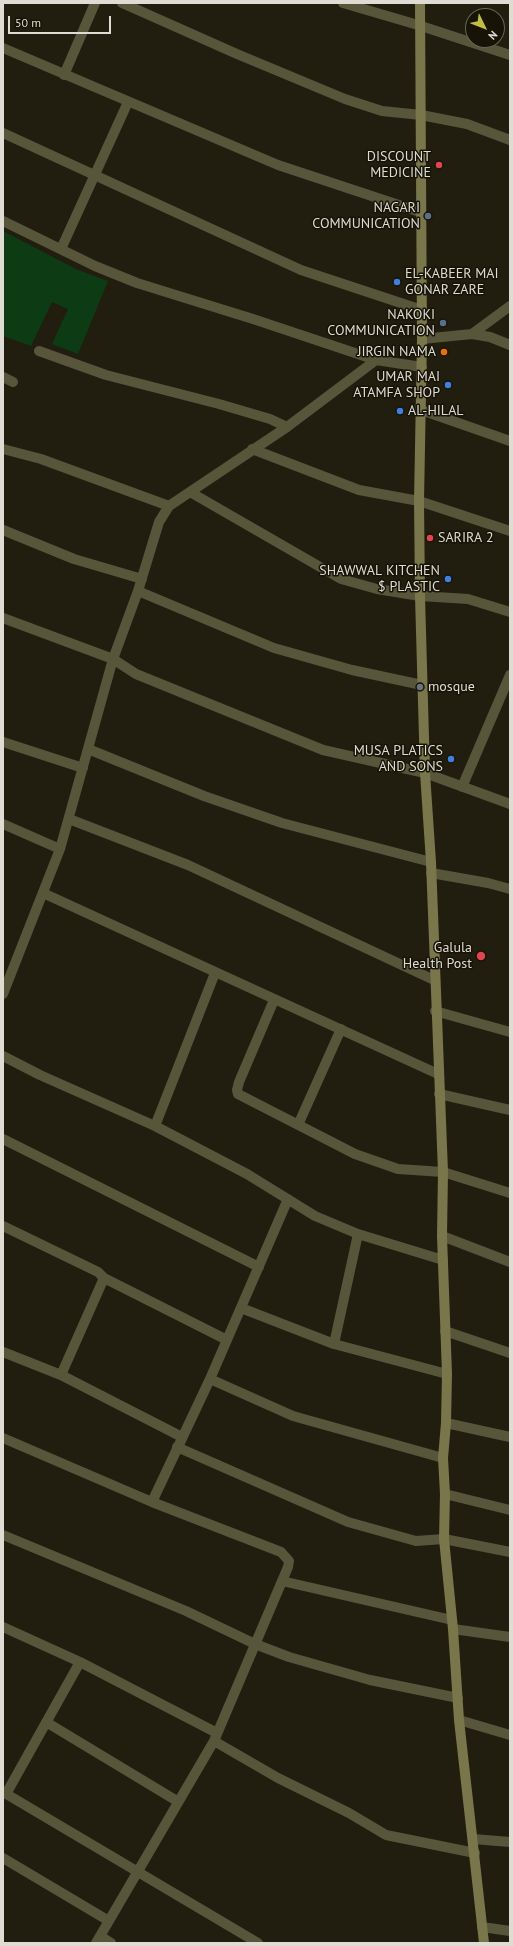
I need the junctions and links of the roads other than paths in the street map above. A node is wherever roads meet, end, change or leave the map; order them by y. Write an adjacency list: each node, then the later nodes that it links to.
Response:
1 (95, 3): 8 (street)
2 (122, 3): 10 (street)
3 (343, 3): 5 (street)
4 (420, 3): 5 (street)
5 (418, 25): 7 (street); 10 (street)
6 (3, 48): 8 (street)
7 (510, 55)
8 (64, 75): 9 (street)
9 (128, 102): 13 (street); 14 (street)
10 (421, 115): 12 (street); 14 (street)
11 (3, 133): 13 (street)
12 (510, 140)
13 (96, 175): 16 (street); 18 (street)
14 (420, 212): 18 (street)
15 (3, 221): 16 (street)
16 (61, 249): 23 (street)
17 (510, 306): 19 (street)
18 (422, 310): 20 (street)
19 (472, 334): 20 (street); 21 (street)
20 (422, 339): 24 (street)
21 (510, 346)
22 (39, 351): 28 (street)
23 (376, 360): 24 (street); 28 (street)
24 (422, 367): 27 (street)
25 (3, 377): 26 (street)
26 (13, 382)
27 (421, 410): 29 (street); 33 (street)
28 (287, 427): 31 (street)
29 (510, 441)
30 (3, 448): 34 (street)
31 (252, 449): 32 (street); 33 (street)
32 (190, 492): 34 (street); 39 (street)
33 (419, 501): 36 (street); 39 (street)
34 (169, 506): 37 (street)
35 (3, 530): 37 (street)
36 (510, 531)
37 (142, 579): 38 (street)
38 (138, 591): 42 (street); 44 (street)
39 (420, 596): 40 (street); 44 (street)
40 (510, 612)
41 (3, 618): 42 (street)
42 (113, 659): 46 (street); 48 (street)
43 (510, 675): 49 (street)
44 (422, 685): 48 (street)
45 (3, 742): 47 (street)
46 (88, 749): 47 (street); 54 (street)
47 (83, 768): 51 (street)
48 (425, 774): 49 (street); 54 (street)
49 (462, 787): 50 (street)
50 (510, 804)
51 (68, 818): 53 (street); 59 (street)
52 (3, 824): 53 (street)
53 (60, 849): 57 (street)
54 (430, 862): 55 (street)
55 (431, 873): 56 (street); 59 (street)
56 (510, 889)
57 (42, 893): 58 (street); 60 (street)
58 (215, 973): 61 (street); 70 (street)
59 (434, 980): 62 (street)
60 (3, 994)
61 (274, 1000): 63 (street); 69 (street)
62 (436, 1010): 64 (street); 66 (street)
63 (340, 1029): 66 (street); 69 (street)
64 (510, 1032)
65 (3, 1056): 70 (street)
66 (438, 1074): 67 (street)
67 (439, 1094): 68 (street); 72 (street)
68 (510, 1110)
69 (298, 1125): 72 (street)
70 (155, 1126): 74 (street)
71 (3, 1139): 80 (street)
72 (442, 1172): 73 (street); 77 (street)
73 (510, 1193)
74 (288, 1199): 76 (street); 80 (street)
75 (3, 1226): 81 (street)
76 (358, 1234): 78 (street); 85 (street)
77 (442, 1236): 78 (street); 79 (street)
78 (443, 1260): 83 (street)
79 (510, 1262)
80 (259, 1267): 82 (street)
81 (104, 1278): 84 (street); 88 (street)
82 (241, 1308): 84 (street); 85 (street)
83 (445, 1332): 87 (street); 89 (street)
84 (227, 1340): 90 (street)
85 (334, 1344): 89 (street)
86 (3, 1352): 88 (street)
87 (510, 1353)
88 (61, 1374): 92 (street)
89 (447, 1374): 91 (street)
90 (210, 1379): 92 (street); 96 (street)
91 (446, 1424): 93 (street); 96 (street)
92 (182, 1437): 95 (street)
93 (510, 1437)
94 (3, 1438): 98 (street)
95 (177, 1447): 98 (street); 101 (street)
96 (443, 1458): 97 (street)
97 (445, 1494): 99 (street); 101 (street)
98 (152, 1502): 103 (street)
99 (510, 1510)
100 (3, 1535): 107 (street)
101 (444, 1539): 102 (street); 104 (street)
102 (510, 1552)
103 (282, 1581): 104 (street); 107 (street)
104 (453, 1625): 106 (street); 109 (street)
105 (3, 1627): 108 (street)
106 (510, 1637)
107 (254, 1644): 109 (street); 113 (street)
108 (80, 1662): 111 (street); 113 (street)
109 (458, 1698): 110 (street)
110 (459, 1720): 112 (street); 116 (street)
111 (46, 1722): 114 (street); 115 (street)
112 (510, 1735)
113 (215, 1737): 115 (street); 118 (street)
114 (4, 1793): 120 (street)
115 (177, 1801): 120 (street)
116 (473, 1838): 117 (street); 118 (street)
117 (510, 1842)
118 (475, 1853): 122 (street)
119 (3, 1858): 121 (street)
120 (136, 1872): 121 (street); 126 (street)
121 (109, 1921): 124 (street)
122 (482, 1927): 123 (street); 127 (street)
123 (510, 1931)
124 (98, 1940): 125 (street)
125 (111, 1943)
126 (258, 1943)
127 (484, 1943)

